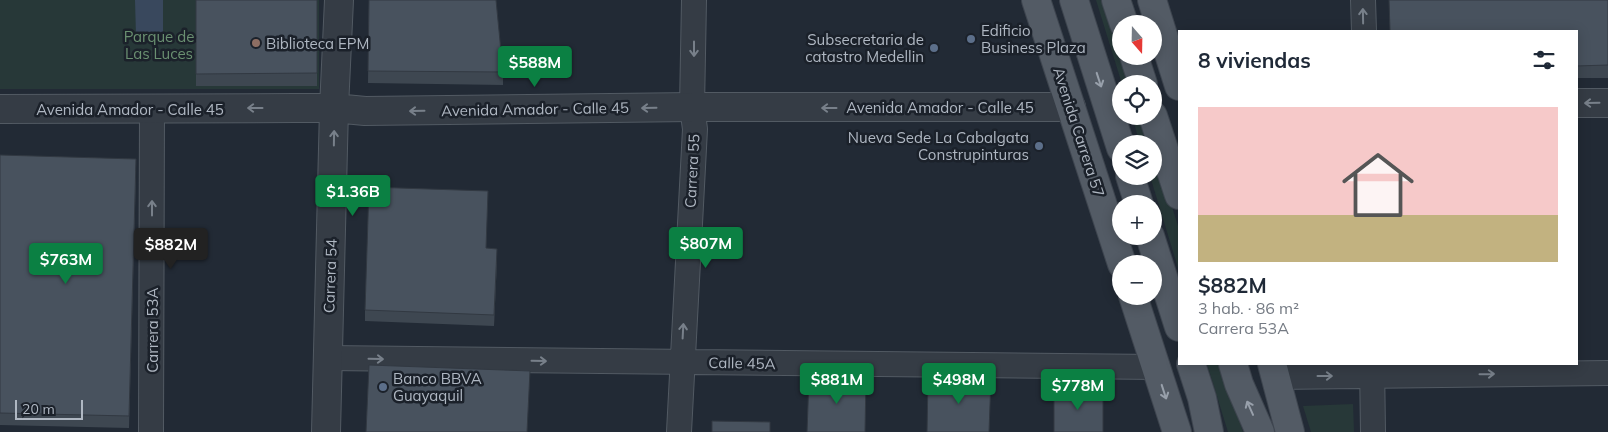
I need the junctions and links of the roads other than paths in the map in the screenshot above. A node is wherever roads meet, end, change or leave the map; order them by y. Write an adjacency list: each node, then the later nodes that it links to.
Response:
1 (339, 0): 15 (street, Carrera 54)
2 (694, 0): 13 (street, Carrera 55, one-way to 13)
3 (1036, 0): 14 (main road, Avenida Carrera 57)
4 (1074, 0): 19 (main road, one-way to 19)
5 (1116, 0): 8 (main road)
6 (1152, 0): 10 (main road)
7 (1363, 0): 9 (street, one-way to 7)
8 (1121, 15)
9 (1364, 30)
10 (1178, 83)
11 (1578, 103): 12 (street, one-way to 11)
12 (1608, 103)
13 (692, 107): 14 (street, Avenida Amador - Calle 45, one-way to 13); 15 (street, Avenida Amador - Calle 45, one-way to 15); 26 (street, Carrera 55, one-way to 13)
14 (1071, 107): 22 (main road, Avenida Carrera 57)
15 (334, 108): 17 (street, Avenida Amador - Calle 45, one-way to 17); 25 (street, Carrera 54, one-way to 15)
16 (0, 109): 17 (street, Avenida Amador - Calle 45)
17 (152, 109): 33 (street, Carrera 53A, one-way to 17)
18 (1156, 125): 20 (main road)
19 (1117, 135)
20 (1178, 192)
21 (1153, 245): 24 (main road)
22 (1119, 255)
23 (1136, 305): 28 (main road)
24 (1178, 324)
25 (328, 358): 26 (street, Calle 45A, one-way to 26); 34 (street, Carrera 54)
26 (681, 363): 28 (street, Calle 45A); 35 (street, Carrera 55)
27 (1191, 365): 37 (main road)
28 (1156, 367): 36 (main road, one-way to 36)
29 (1274, 370): 30 (street, one-way to 30); 39 (main road)
30 (1372, 370): 31 (street, one-way to 31); 40 (street)
31 (1608, 373)
32 (1236, 374): 38 (main road, one-way to 32)
33 (151, 432)
34 (326, 432)
35 (679, 432)
36 (1177, 432)
37 (1209, 432)
38 (1260, 432)
39 (1290, 432)
40 (1373, 432)

